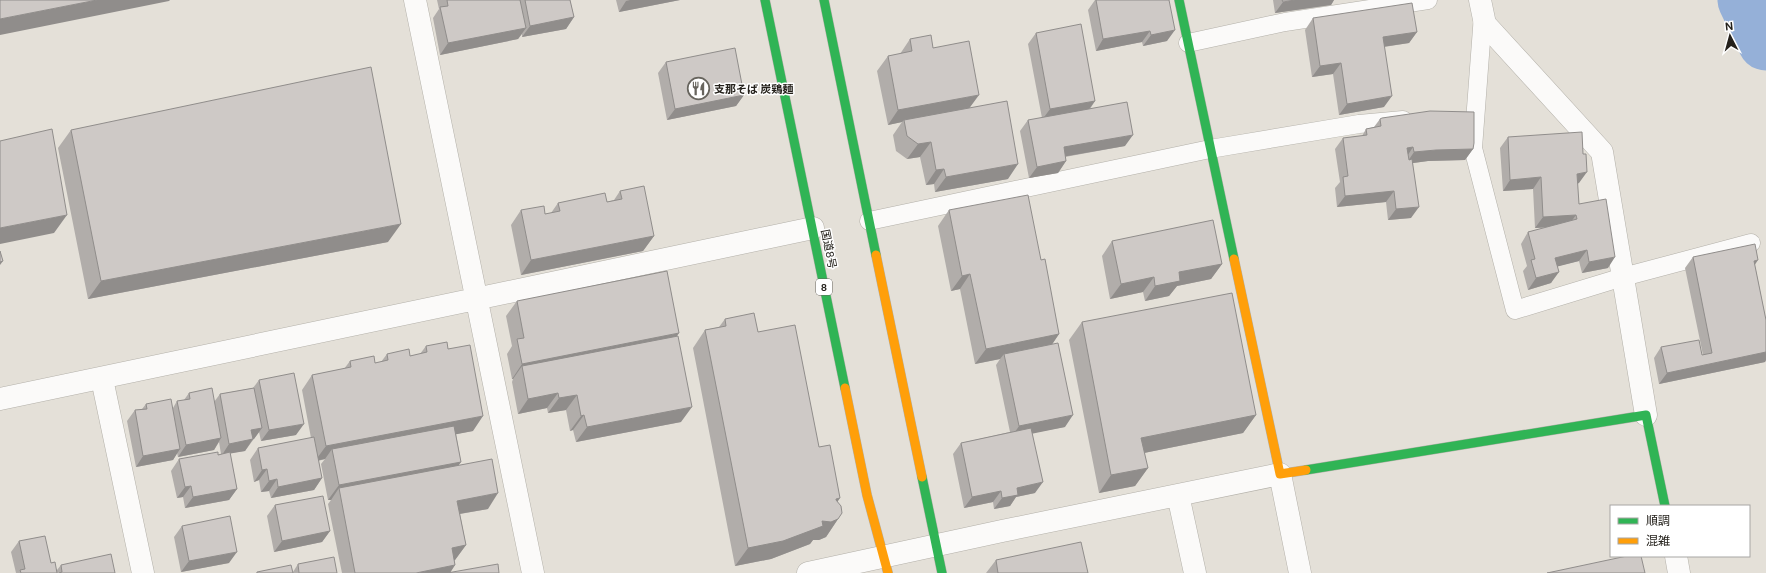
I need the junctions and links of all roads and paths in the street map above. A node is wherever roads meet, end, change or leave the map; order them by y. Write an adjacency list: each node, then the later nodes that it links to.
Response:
1 (416, 0): 14 (street)
2 (765, 0): 11 (main road, 国道8号 / 8)
3 (824, 0): 10 (main road)
4 (1179, 0): 7 (main road)
5 (1428, 0): 7 (lane)
6 (1482, 7): 13 (street); 13 (lane)
7 (1188, 43): 9 (main road)
8 (1421, 118): 9 (lane)
9 (1210, 149): 10 (lane); 18 (main road)
10 (869, 221): 21 (main road)
11 (812, 228): 14 (street); 23 (main road, 国道8号 / 8)
12 (1751, 243): 13 (lane)
13 (1623, 277): 17 (street)
14 (477, 300): 15 (street); 25 (street)
15 (102, 379): 16 (street); 24 (street)
16 (0, 399)
17 (1646, 415): 18 (main road); 20 (main road)
18 (1280, 474): 19 (street); 29 (street)
19 (1178, 495): 21 (street); 28 (street)
20 (1665, 505)
21 (937, 545): 23 (street); 27 (main road)
22 (1676, 557): 30 (street)
23 (886, 565): 26 (street)
24 (143, 573)
25 (532, 573)
26 (808, 573)
27 (942, 573)
28 (1195, 573)
29 (1300, 573)
30 (1679, 573)

